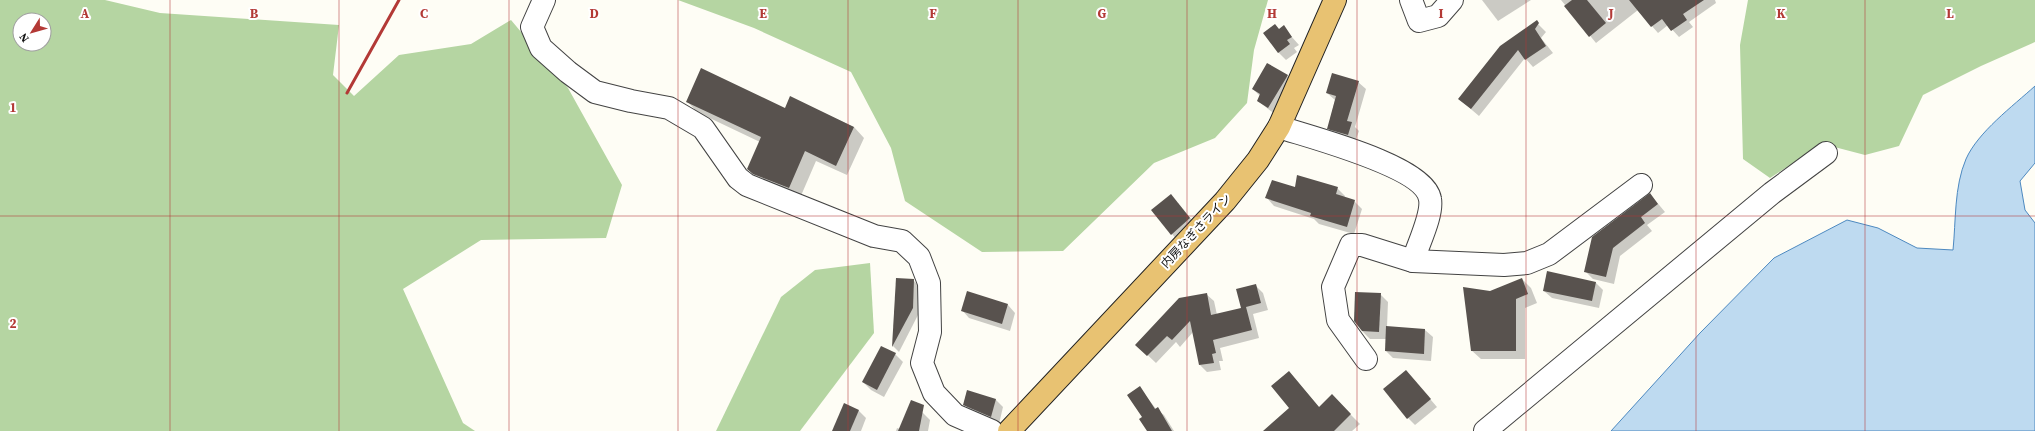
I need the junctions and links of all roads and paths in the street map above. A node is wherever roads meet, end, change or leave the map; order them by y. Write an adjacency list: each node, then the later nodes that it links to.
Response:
1 (544, 0): 10 (street)
2 (1335, 0): 5 (highway, 内房なぎさライン)
3 (1411, 0): 4 (street)
4 (1452, 0)
5 (1279, 127): 8 (street); 11 (highway, 内房なぎさライン)
6 (1826, 153): 12 (street)
7 (1641, 185): 8 (street)
8 (1413, 260): 9 (street)
9 (1366, 359)
10 (992, 431)
11 (1010, 431)
12 (1485, 431)

